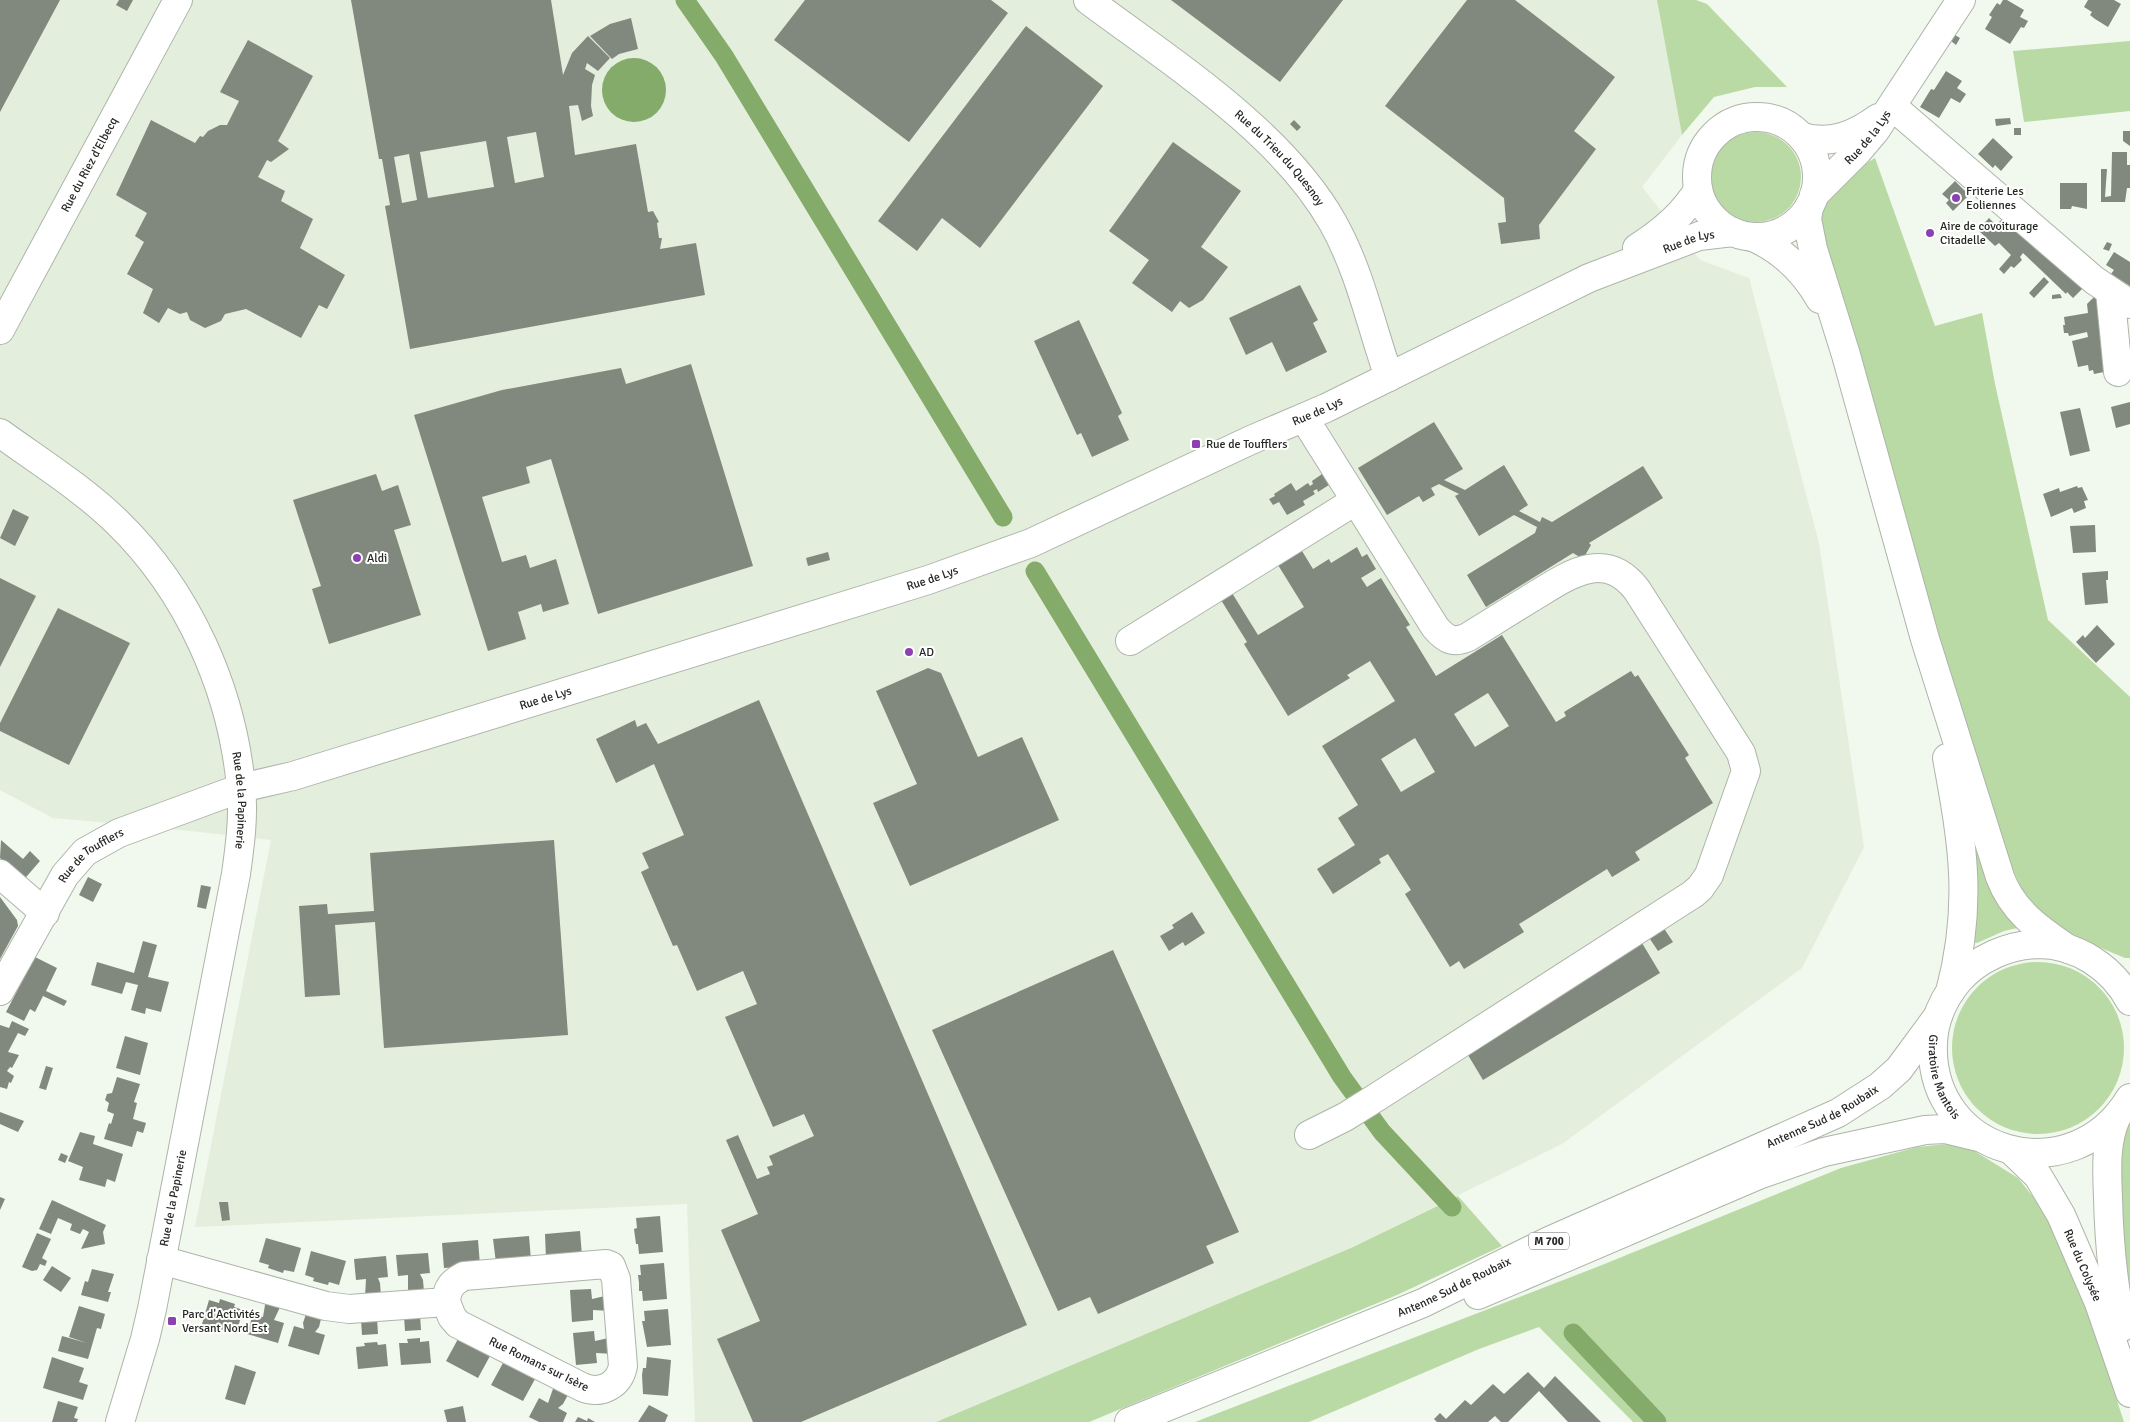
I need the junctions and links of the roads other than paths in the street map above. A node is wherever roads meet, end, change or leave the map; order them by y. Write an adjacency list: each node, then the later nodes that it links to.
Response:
1 (178, 0): 11 (main road, Rue du Riez d'Elbecq)
2 (1088, 0): 14 (main road, Rue du Trieu du Quesnoy)
3 (1961, 0): 4 (main road)
4 (1892, 106): 5 (main road, Rue de la Lys); 7 (main road, Rue de la Lys); 10 (main road)
5 (1802, 137): 6 (main road); 7 (main road)
6 (1698, 190): 8 (main road); 9 (main road, Rue de Lys)
7 (1812, 201): 8 (main road); 12 (main road)
8 (1743, 235): 9 (main road, Rue de Lys); 12 (main road)
9 (1589, 278): 14 (main road, Rue de Lys)
10 (2120, 298): 13 (main road)
11 (0, 330)
12 (1846, 355): 18 (main road)
13 (2118, 372)
14 (1390, 377): 15 (main road, Rue de Lys)
15 (1304, 418): 17 (main road); 20 (main road, Rue de Lys)
16 (0, 433): 20 (main road, Rue de la Papinerie)
17 (1355, 501): 19 (main road); 31 (main road)
18 (1924, 639): 23 (main road); 27 (main road)
19 (1130, 641)
20 (241, 788): 22 (main road, Rue de Toufflers); 34 (main road, Rue de la Papinerie)
21 (0, 874): 22 (main road)
22 (45, 913): 26 (main road, Rue de Toufflers)
23 (2068, 949): 24 (main road, Giratoire Mantois); 27 (main road, Giratoire Mantois)
24 (2095, 962): 25 (main road); 28 (main road, Giratoire Mantois)
25 (2130, 969)
26 (0, 990)
27 (1950, 992): 29 (main road, Giratoire Mantois)
28 (2130, 1001)
29 (1938, 1016): 32 (main road, Giratoire Mantois); 41 (main road, Antenne Sud de Roubaix / M 700)
30 (2123, 1108): 33 (main road, Giratoire Mantois); 37 (main road, Rue du Colysée)
31 (1309, 1134)
32 (1982, 1138): 33 (main road, Giratoire Mantois); 42 (main road, Antenne Sud de Roubaix / M 700)
33 (2012, 1151): 38 (main road, Rue du Colysée)
34 (161, 1260): 35 (main road); 36 (main road, Rue de la Papinerie)
35 (446, 1302): 35 (main road, Rue Romans sur Isère)
36 (146, 1339): 39 (main road, Rue de la Papinerie); 40 (main road, Rue de la Papinerie)
37 (2130, 1370)
38 (2130, 1393)
39 (120, 1422)
40 (140, 1422)
41 (1129, 1422)
42 (1161, 1422)

